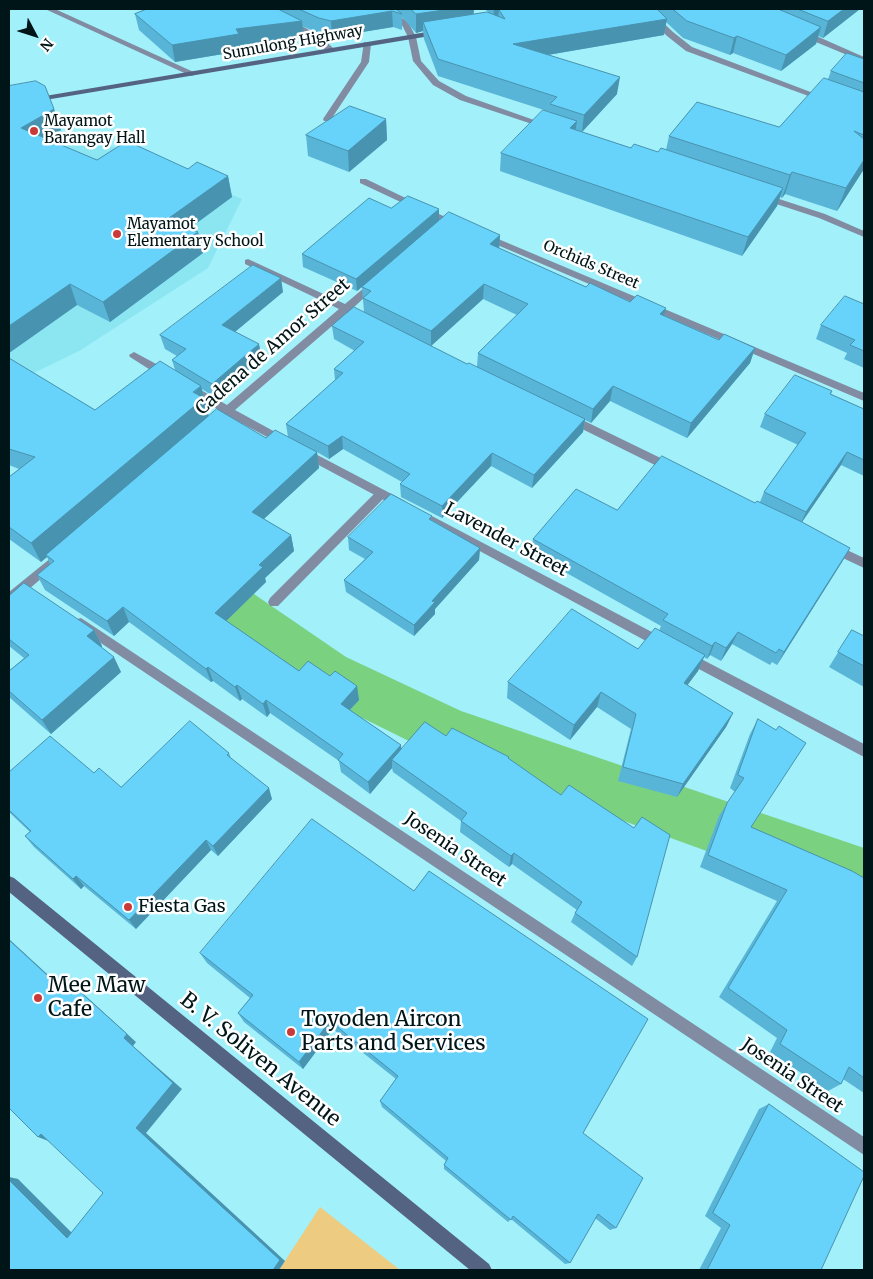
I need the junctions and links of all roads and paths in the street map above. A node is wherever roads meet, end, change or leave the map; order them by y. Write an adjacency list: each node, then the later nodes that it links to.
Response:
1 (49, 9): 11 (street)
2 (374, 9): 7 (street)
3 (645, 9): 13 (street)
4 (282, 21): 9 (street)
5 (450, 31): 7 (main road, Sumulong Highway)
6 (796, 31): 10 (street)
7 (412, 37): 8 (main road, Sumulong Highway); 15 (street)
8 (367, 44): 9 (main road, Sumulong Highway); 14 (street)
9 (331, 50): 11 (main road, Sumulong Highway)
10 (864, 60)
11 (194, 74): 12 (main road, Sumulong Highway)
12 (9, 104)
13 (837, 104)
14 (326, 119)
15 (558, 129)
16 (363, 180): 24 (street, Orchids Street)
17 (756, 194): 18 (street)
18 (864, 234)
19 (248, 262): 21 (street)
20 (382, 277): 21 (street, Cadena de Amor Street)
21 (345, 308): 22 (street); 25 (street, Cadena de Amor Street)
22 (372, 321)
23 (134, 355): 25 (street, Lavender Street)
24 (864, 397)
25 (226, 411): 27 (street, Cadena de Amor Street); 29 (street, Lavender Street)
26 (560, 414): 28 (street)
27 (212, 423)
28 (685, 475)
29 (381, 494): 36 (street); 38 (street, Lavender Street)
30 (820, 541): 32 (street)
31 (70, 547): 33 (street)
32 (864, 563)
33 (25, 585): 34 (street); 35 (street)
34 (42, 596)
35 (9, 599)
36 (274, 602)
37 (67, 613): 40 (street, Josenia Street)
38 (864, 751)
39 (9, 883): 41 (main road, B. V. Soliven Avenue)
40 (864, 1147)
41 (484, 1270)

